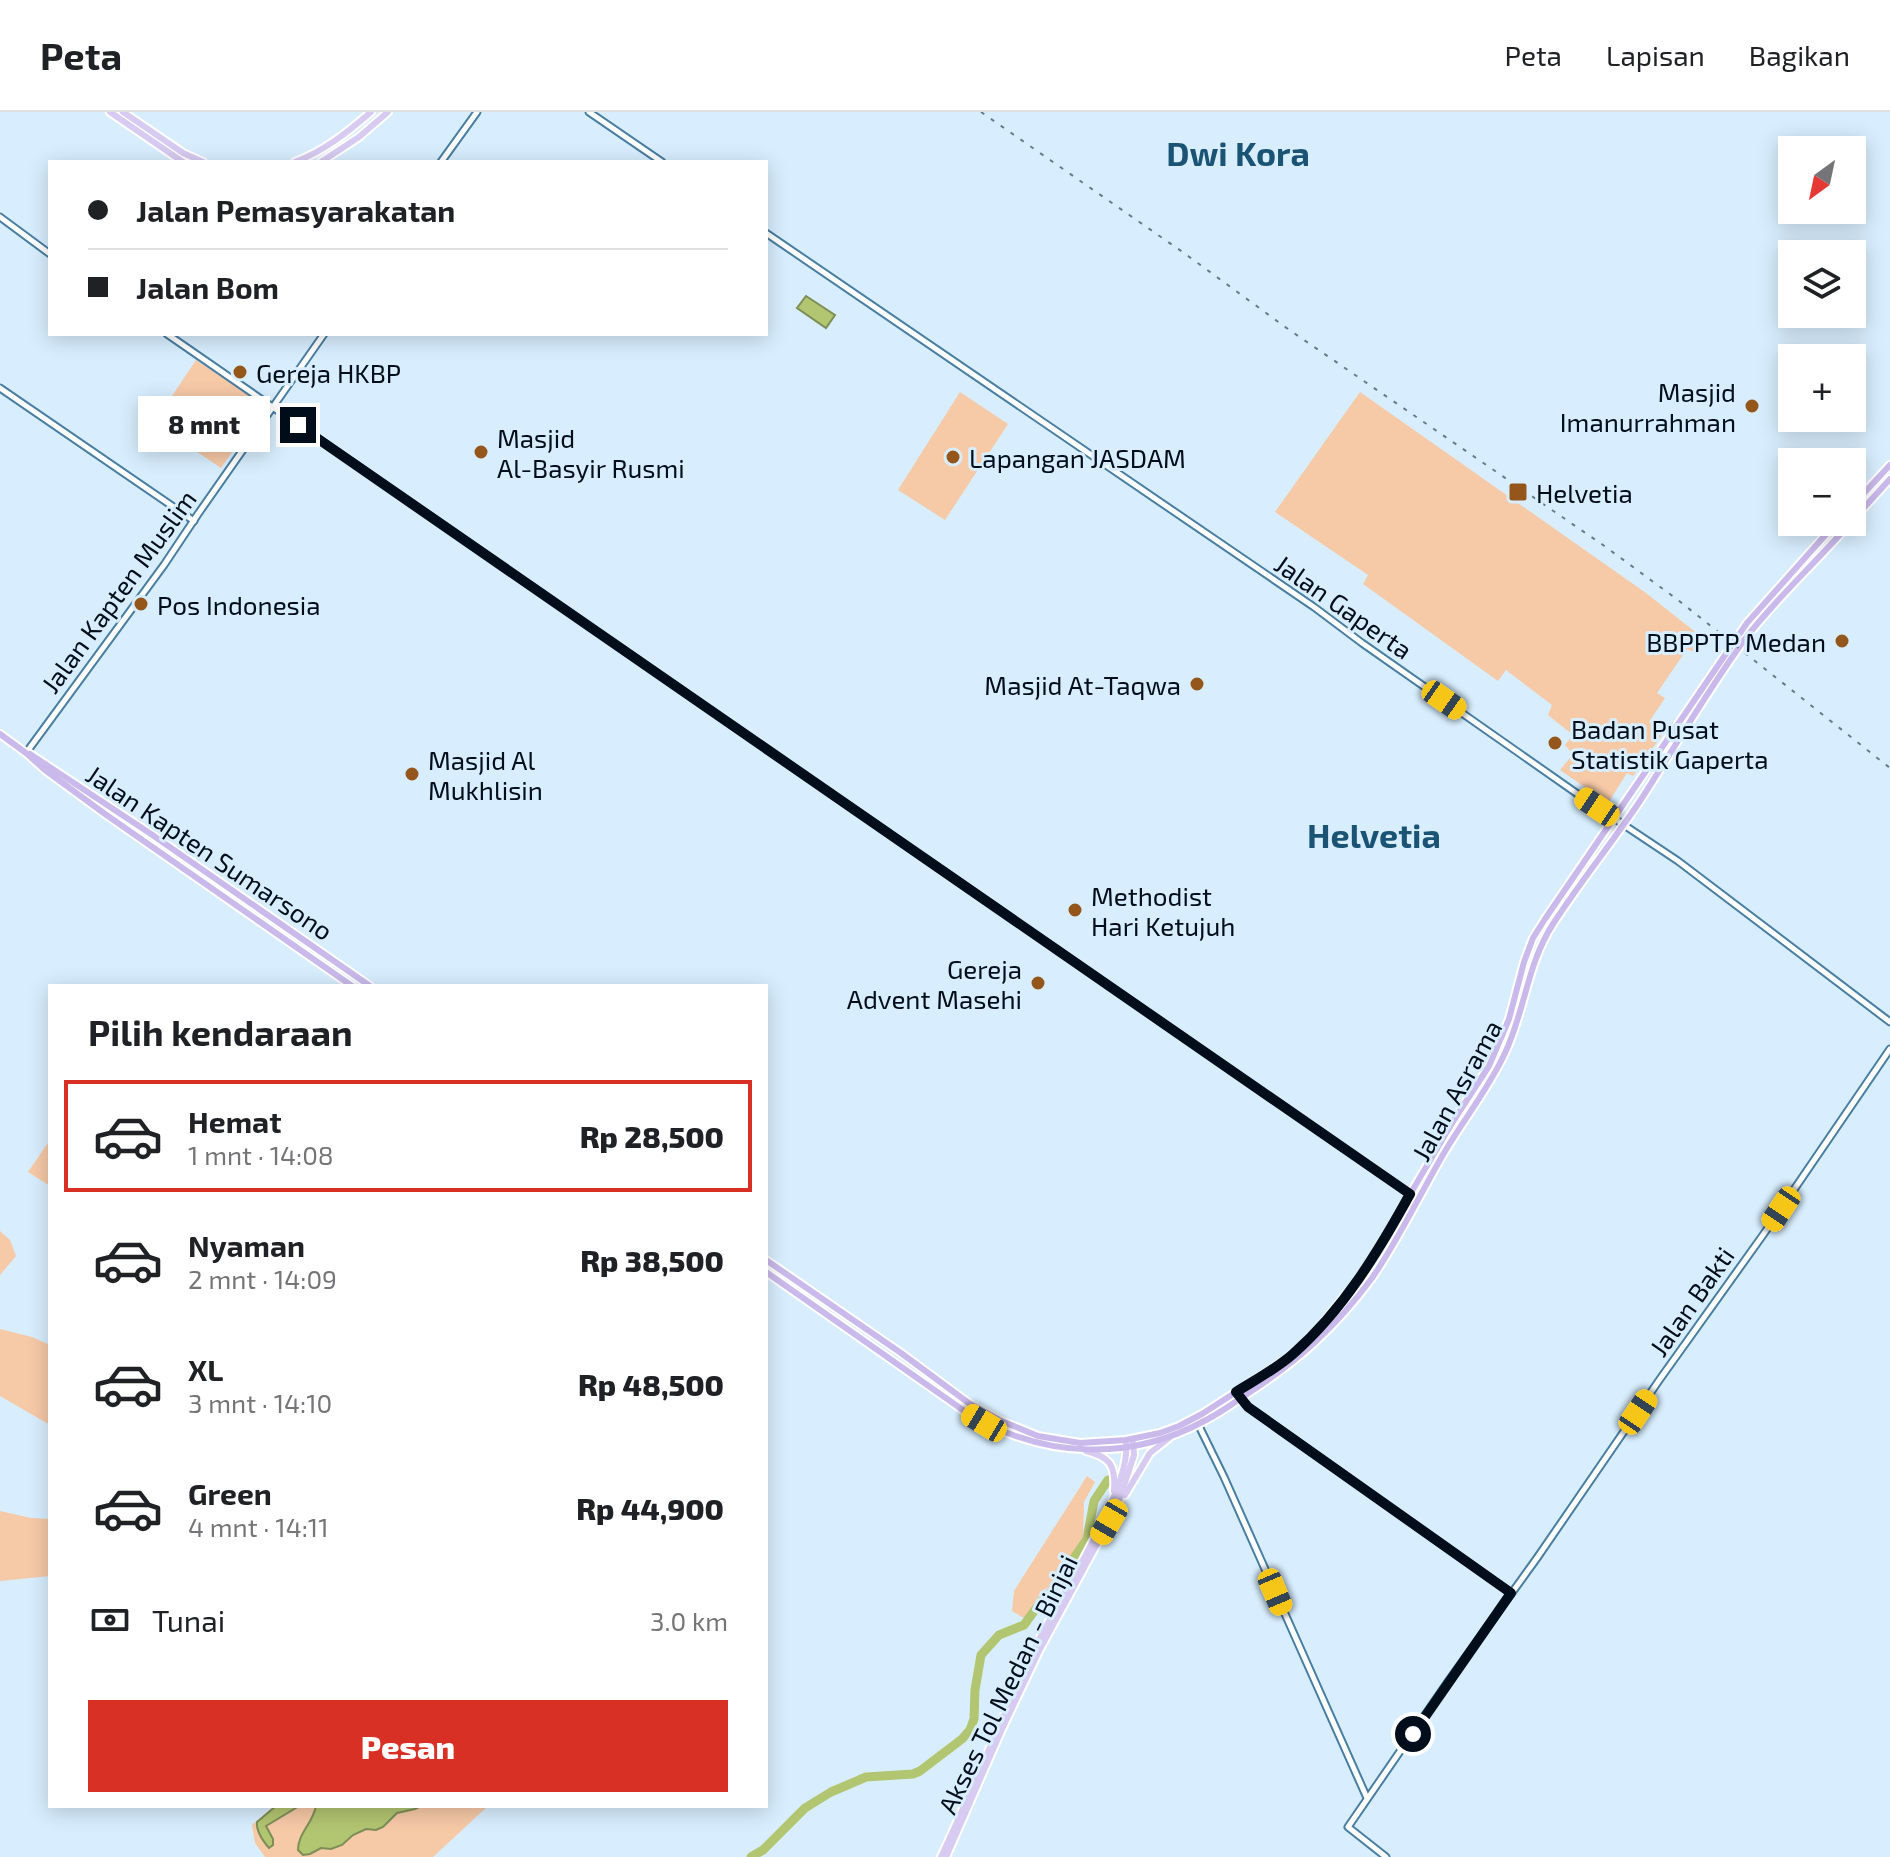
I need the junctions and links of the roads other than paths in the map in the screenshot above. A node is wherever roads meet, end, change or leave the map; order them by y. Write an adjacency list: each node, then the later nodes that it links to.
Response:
1 (110, 112): 7 (main road)
2 (123, 112): 8 (main road)
3 (371, 112): 9 (main road)
4 (388, 112): 10 (main road)
5 (477, 112): 11 (street)
6 (589, 112): 12 (street)
7 (180, 160)
8 (199, 160)
9 (300, 160)
10 (324, 160)
11 (442, 160)
12 (659, 160)
13 (0, 217): 15 (street)
14 (768, 234): 29 (street, Jalan Gaperta)
15 (48, 253)
16 (170, 336): 19 (street)
17 (323, 336): 19 (street, Jalan Kapten Muslim)
18 (0, 388): 24 (street)
19 (274, 408): 24 (street, Jalan Kapten Muslim); 35 (street)
20 (1890, 465): 22 (highway)
21 (1890, 479): 23 (highway, Jalan Asrama)
22 (1866, 491)
23 (1866, 506)
24 (194, 521): 28 (street, Jalan Kapten Muslim)
25 (1825, 536): 29 (highway, Jalan Asrama)
26 (1839, 536): 30 (highway, Jalan Asrama)
27 (0, 734): 28 (highway, Jalan Kapten Sumarsono)
28 (26, 753): 31 (highway, Jalan Kapten Sumarsono); 32 (highway, Jalan Kapten Sumarsono)
29 (1615, 819): 30 (street, Jalan Gaperta); 35 (highway, Jalan Asrama)
30 (1624, 824): 33 (street, Jalan Gaperta); 38 (highway, Jalan Asrama)
31 (349, 984)
32 (367, 984)
33 (1890, 1022)
34 (1890, 1049): 45 (street, Jalan Bakti)
35 (1410, 1194): 38 (highway, Jalan Asrama)
36 (768, 1261): 41 (highway, Jalan Asrama)
37 (768, 1273): 42 (highway, Jalan Asrama)
38 (1242, 1400): 39 (highway, Jalan Asrama); 41 (highway, Jalan Asrama); 45 (street)
39 (1198, 1424): 40 (highway, Jalan Asrama); 47 (street)
40 (1172, 1436): 41 (highway, Jalan Asrama); 44 (main road)
41 (1130, 1443): 42 (highway, Jalan Asrama); 43 (main road, Akses Tol Medan - Binjai); 44 (main road, Akses Tol Medan - Binjai)
42 (1083, 1450): 43 (main road)
43 (1113, 1498): 46 (main road, Akses Tol Medan - Binjai)
44 (1117, 1507): 46 (main road, Akses Tol Medan - Binjai)
45 (1511, 1593): 47 (street, Jalan Bakti)
46 (974, 1788): 48 (main road, Akses Tol Medan - Binjai)
47 (1367, 1799): 49 (street, Jalan Bakti)
48 (943, 1857)
49 (1386, 1857)

